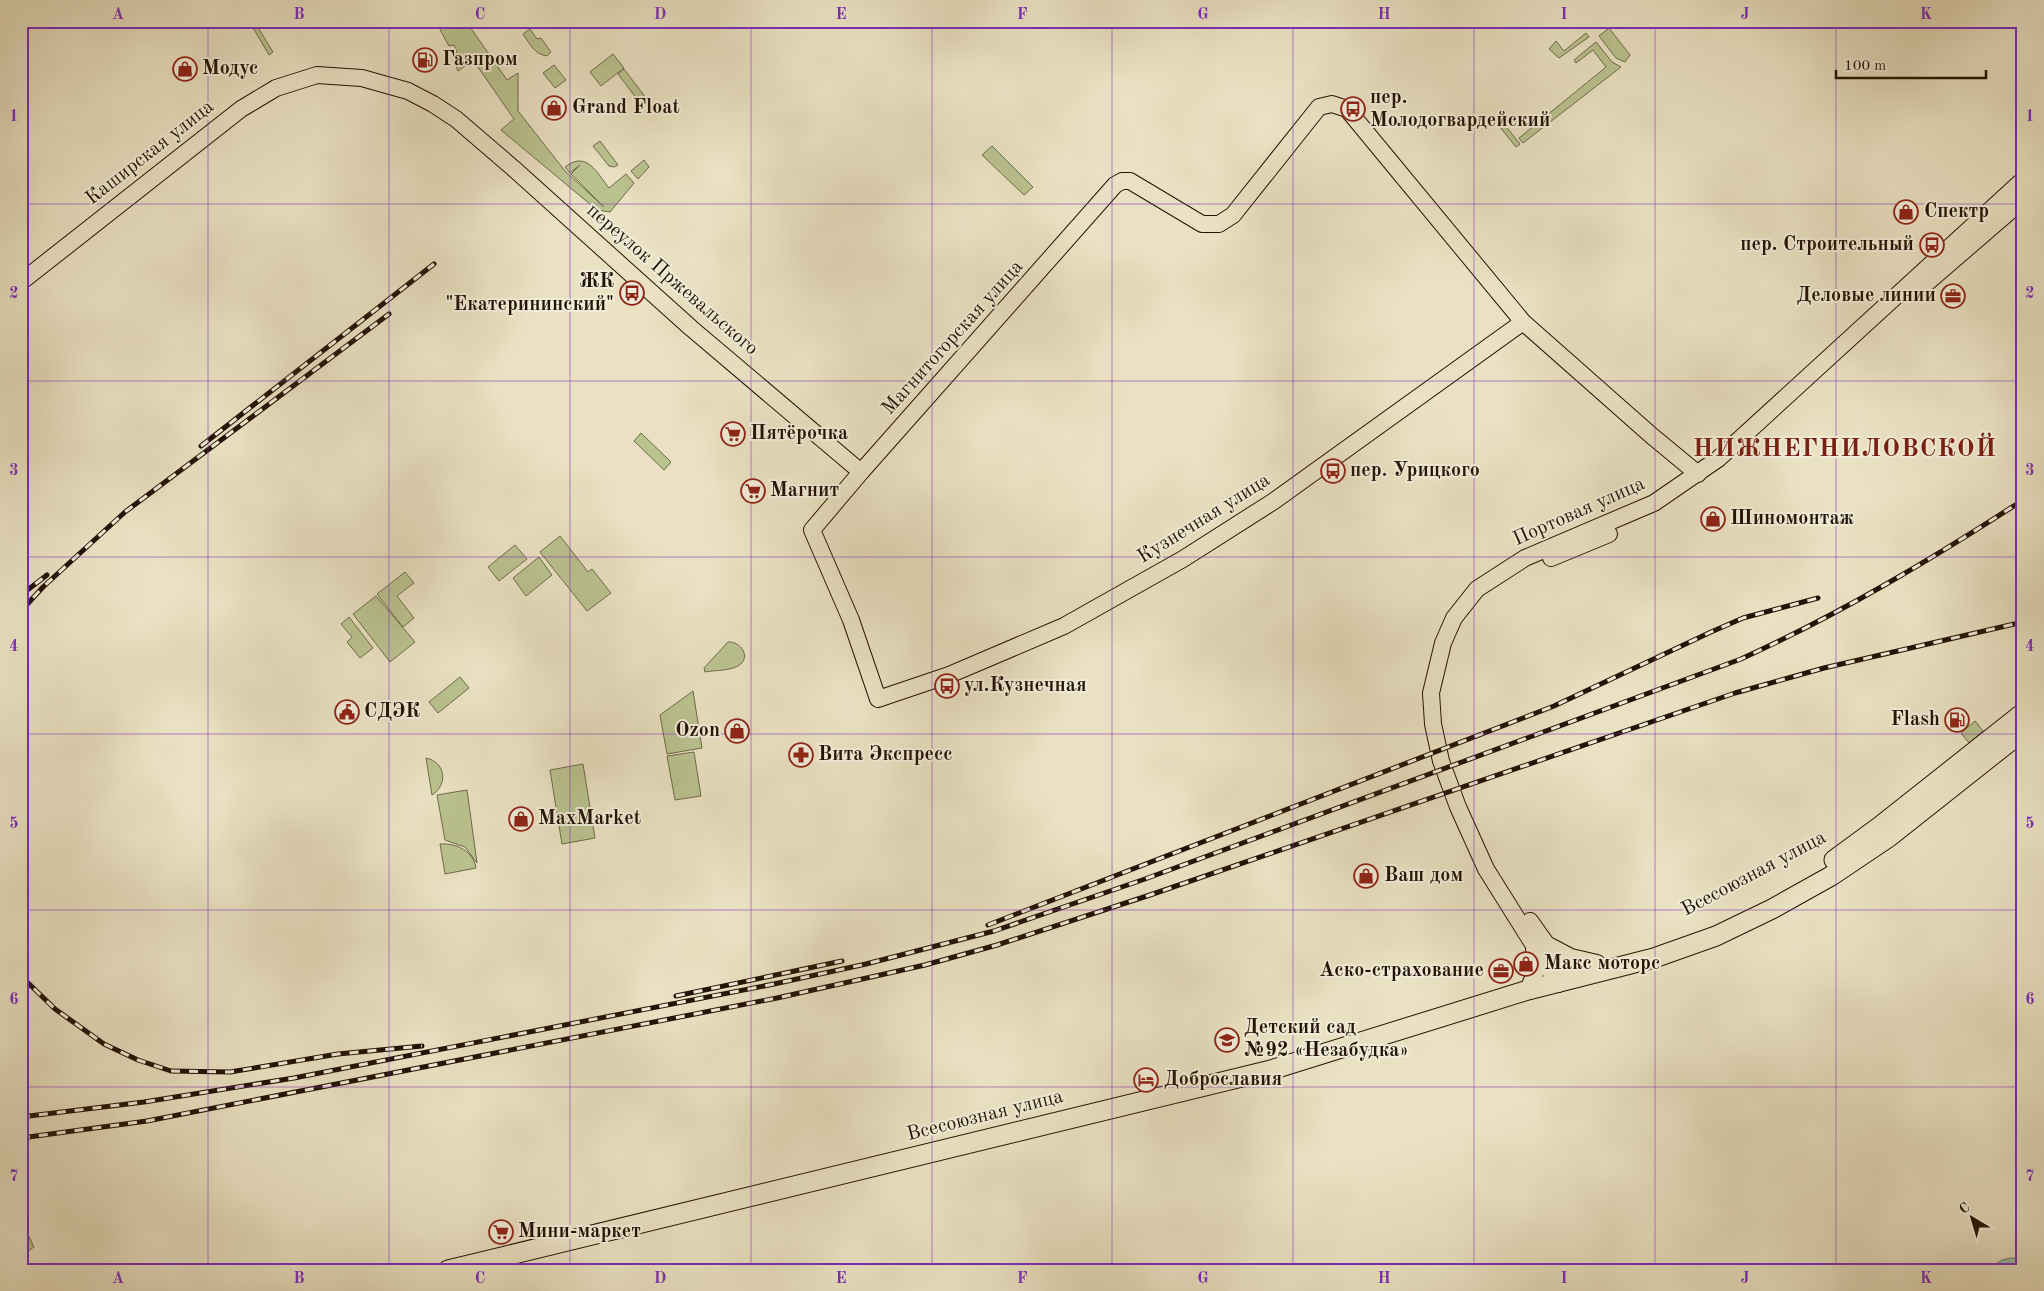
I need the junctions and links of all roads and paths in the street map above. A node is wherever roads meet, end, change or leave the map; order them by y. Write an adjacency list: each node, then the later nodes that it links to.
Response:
1 (456, 119): 4 (main road, Каширская улица); 6 (main road, переулок Пржевальского)
2 (2023, 180): 7 (main road, Портовая улица)
3 (2023, 200): 11 (main road, Портовая улица)
4 (21, 282)
5 (1523, 322): 6 (main road, Магнитогорская улица); 7 (main road); 8 (main road, Кузнечная улица)
6 (861, 472): 8 (main road, Магнитогорская улица)
7 (1698, 474): 11 (main road, Портовая улица)
8 (812, 530)
9 (2023, 713): 12 (highway, Всесоюзная улица)
10 (2023, 731): 13 (highway, Всесоюзная улица)
11 (1538, 944): 12 (main road); 13 (main road, Портовая улица); 14 (main road)
12 (1597, 963): 13 (highway, Всесоюзная улица)
13 (1562, 978): 14 (highway, Всесоюзная улица)
14 (1528, 990): 15 (highway, Всесоюзная улица)
15 (448, 1270)

